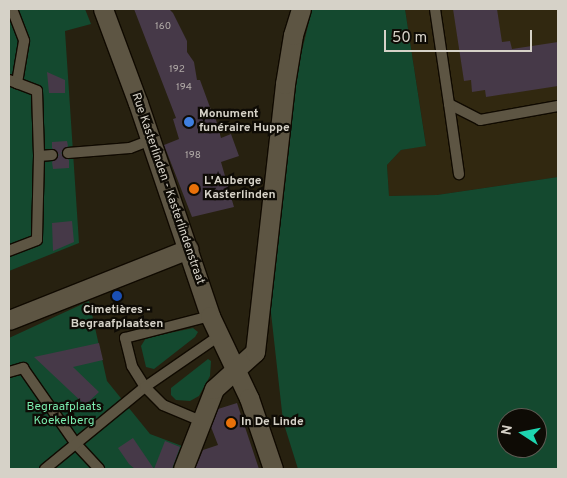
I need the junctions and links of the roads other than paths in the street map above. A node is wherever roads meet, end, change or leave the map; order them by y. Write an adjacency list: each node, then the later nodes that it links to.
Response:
1 (12, 9): 5 (lane)
2 (103, 9): 8 (street, Rue Kasterlinden - Kasterlindenstraat)
3 (301, 9): 18 (street)
4 (435, 9): 6 (lane)
5 (13, 82): 11 (lane)
6 (449, 104): 7 (lane); 12 (lane)
7 (558, 106)
8 (151, 140): 9 (lane); 13 (street, Rue Kasterlinden - Kasterlindenstraat)
9 (68, 154)
10 (52, 155): 11 (lane)
11 (39, 156): 14 (lane)
12 (459, 174)
13 (188, 249): 15 (street, Rue Kasterlinden - Kasterlindenstraat); 16 (street)
14 (9, 251)
15 (210, 316): 17 (street, Rue Kasterlinden - Kasterlindenstraat); 20 (lane)
16 (9, 320)
17 (220, 336): 18 (street, Rue Kasterlinden - Kasterlindenstraat); 20 (lane)
18 (234, 367): 21 (street); 26 (street, Rue Kasterlinden - Kasterlindenstraat)
19 (9, 372): 22 (lane)
20 (145, 388): 21 (lane); 22 (lane)
21 (201, 422): 25 (street)
22 (76, 444): 23 (lane); 24 (lane)
23 (45, 469)
24 (99, 469)
25 (183, 469)
26 (273, 469)

